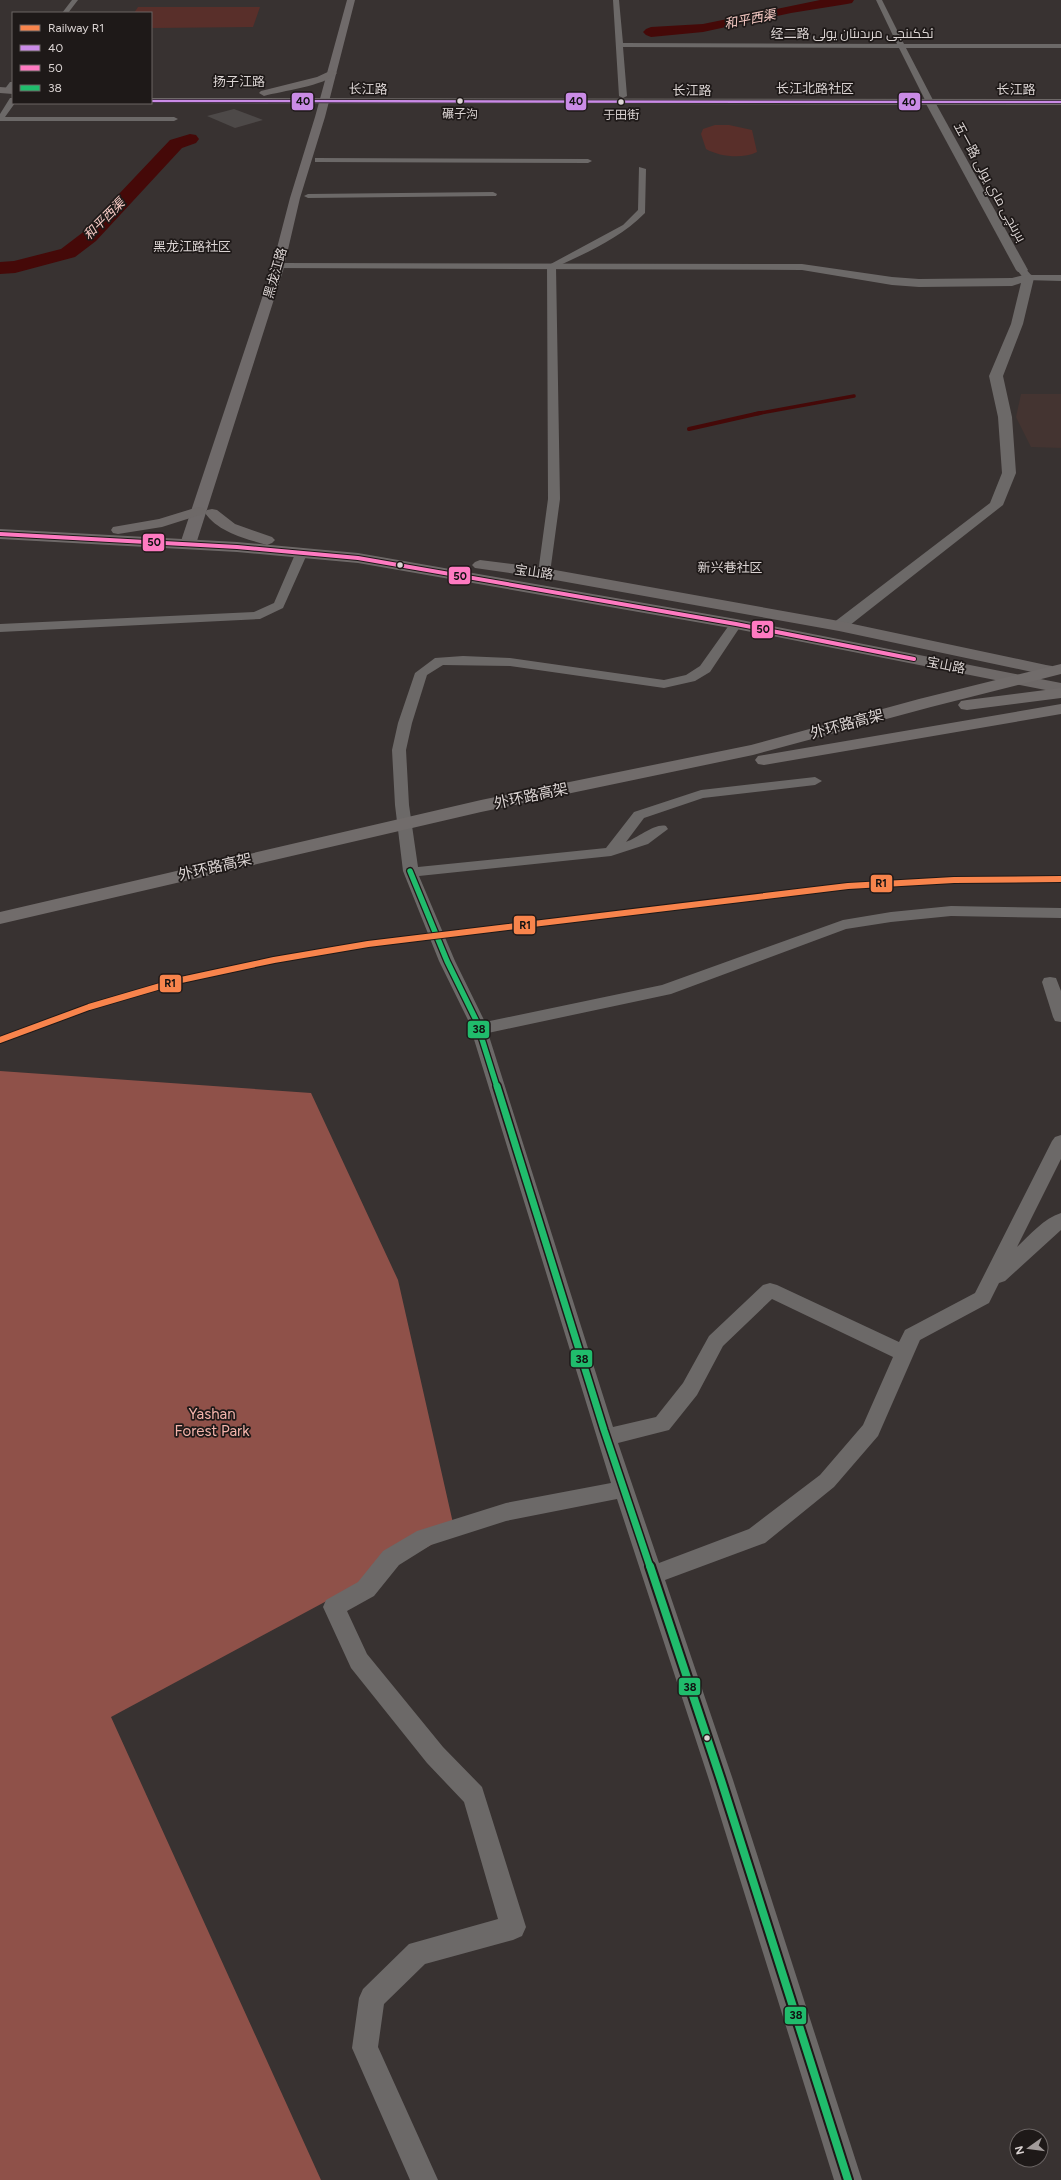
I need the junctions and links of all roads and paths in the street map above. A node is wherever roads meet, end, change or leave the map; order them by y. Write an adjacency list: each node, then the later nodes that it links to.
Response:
1 (74, 0): 5 (street)
2 (352, 0): 9 (main road, 黑龙江路)
3 (616, 0): 6 (street)
4 (879, 0): 7 (street, 五一路 بىرىنچى ماي يولى)
5 (66, 12)
6 (619, 45): 7 (street, 经二路 ئككىنجى مرىدىئان يولى); 13 (street)
7 (900, 45): 8 (street, 经二路 ئككىنجى مرىدىئان يولى); 14 (street, 五一路 بىرىنچى ماي يولى)
8 (1061, 46)
9 (332, 73): 11 (main road); 16 (main road, 黑龙江路)
10 (1061, 93): 14 (main road)
11 (260, 94): 12 (main road, 扬子江路); 16 (main road, 扬子江路)
12 (152, 95)
13 (623, 96): 14 (main road, 长江路); 22 (main road, 长江路)
14 (927, 97): 15 (main road, 长江路); 22 (main road, 长江路); 23 (main road, 长江路); 34 (street, 五一路 بىرىنچى ماي يولى)
15 (1061, 97)
16 (325, 98): 21 (main road, 扬子江路); 22 (main road, 长江路); 24 (main road, 黑龙江路)
17 (0, 100): 18 (main road)
18 (12, 100)
19 (12, 101): 25 (street)
20 (152, 101): 21 (main road, 扬子江路)
21 (278, 101): 24 (main road)
22 (337, 102)
23 (1061, 102)
24 (320, 117): 32 (main road, 黑龙江路)
25 (0, 119): 26 (street)
26 (174, 119)
27 (318, 160): 28 (street)
28 (588, 161)
29 (642, 169): 33 (street)
30 (309, 192): 31 (street); 32 (main road, 黑龙江路)
31 (493, 194)
32 (283, 266): 33 (street); 36 (main road, 黑龙江路); 38 (main road, 黑龙江路)
33 (551, 266): 34 (street); 45 (street)
34 (1025, 274): 35 (street); 47 (street)
35 (1061, 278)
36 (226, 469)
37 (217, 498): 38 (main road, 黑龙江路)
38 (205, 512): 40 (main road); 42 (main road, 黑龙江路); 42 (main road, 黑龙江路); 43 (main road)
39 (0, 523): 40 (main road, 宝山路)
40 (117, 530): 42 (main road, 宝山路)
41 (0, 534): 42 (main road, 宝山路)
42 (199, 537): 43 (main road, 宝山路); 44 (main road, 宝山路)
43 (267, 540): 45 (main road, 宝山路)
44 (302, 552): 46 (main road, 宝山路); 48 (street)
45 (544, 573): 47 (main road, 宝山路)
46 (736, 624): 53 (main road, 宝山路); 62 (street)
47 (839, 626): 51 (main road, 宝山路)
48 (0, 628)
49 (1061, 659): 63 (highway, 外环路高架)
50 (1061, 669): 66 (highway, 外环路高架)
51 (1061, 673)
52 (1061, 680): 56 (highway)
53 (1061, 688)
54 (1061, 693): 56 (highway)
55 (1061, 708): 58 (highway)
56 (908, 714): 64 (highway)
57 (1061, 719): 58 (highway)
58 (890, 738): 67 (highway)
59 (815, 781): 61 (street)
60 (660, 829): 61 (street)
61 (611, 852): 62 (street)
62 (410, 871): 70 (street)
63 (0, 903)
64 (0, 907)
65 (1061, 913): 70 (street)
66 (0, 918)
67 (0, 931)
68 (1050, 982): 69 (street)
69 (1061, 1017)
70 (479, 1030): 75 (street)
71 (1061, 1141): 73 (street)
72 (1061, 1220): 73 (street)
73 (990, 1283): 74 (street)
74 (904, 1352): 75 (street); 77 (street)
75 (606, 1437): 76 (street)
76 (624, 1489): 77 (street); 78 (street)
77 (652, 1575): 79 (street)
78 (424, 2180)
79 (848, 2180)

